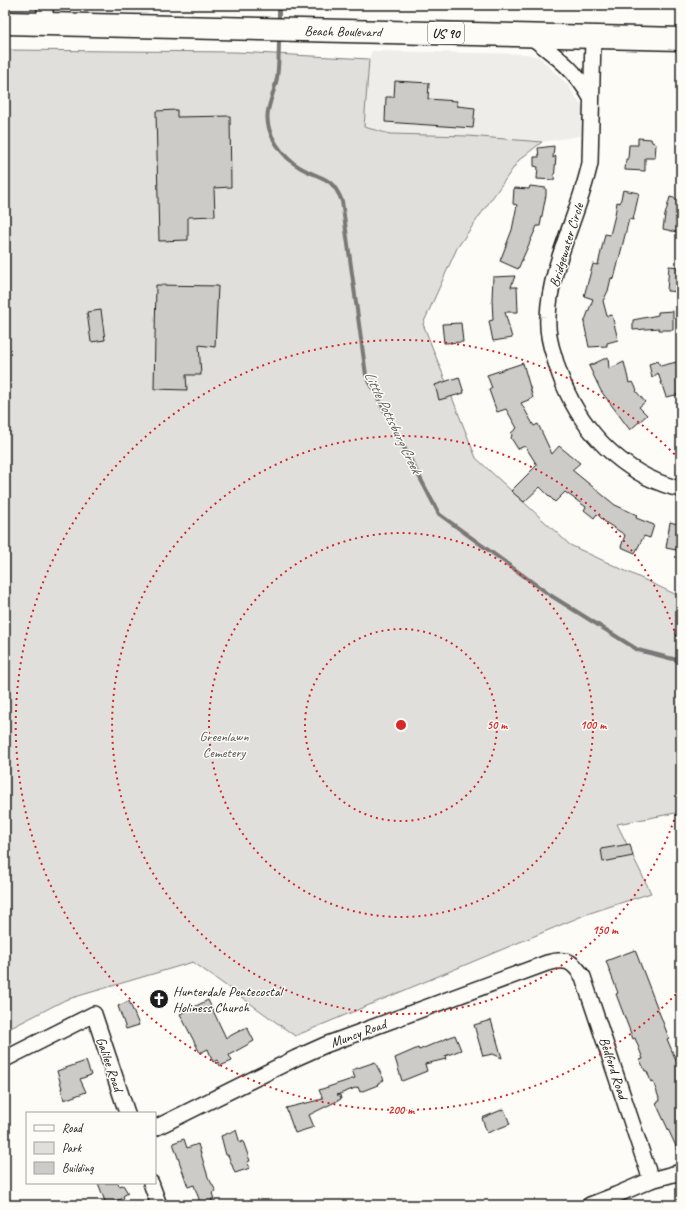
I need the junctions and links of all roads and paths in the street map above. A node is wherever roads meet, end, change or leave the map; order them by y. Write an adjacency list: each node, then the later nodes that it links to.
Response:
1 (45, 15): 2 (highway, Beach Boulevard / US 90); 3 (highway, Beach Boulevard / US 90)
2 (5, 23)
3 (530, 36): 4 (highway, Beach Boulevard / US 90); 6 (street)
4 (593, 37): 5 (highway, Beach Boulevard / US 90); 6 (street, Bridgewater Circle)
5 (681, 39)
6 (592, 99): 7 (street, Bridgewater Circle)
7 (681, 489)
8 (569, 961): 11 (street, Muncy Road); 13 (street, Bedford Road)
9 (5, 1059): 10 (street, Galilee Road)
10 (127, 1112)
11 (156, 1128)
12 (681, 1172): 13 (street)
13 (651, 1180): 16 (street)
14 (151, 1184): 15 (street)
15 (159, 1205)
16 (590, 1205)

